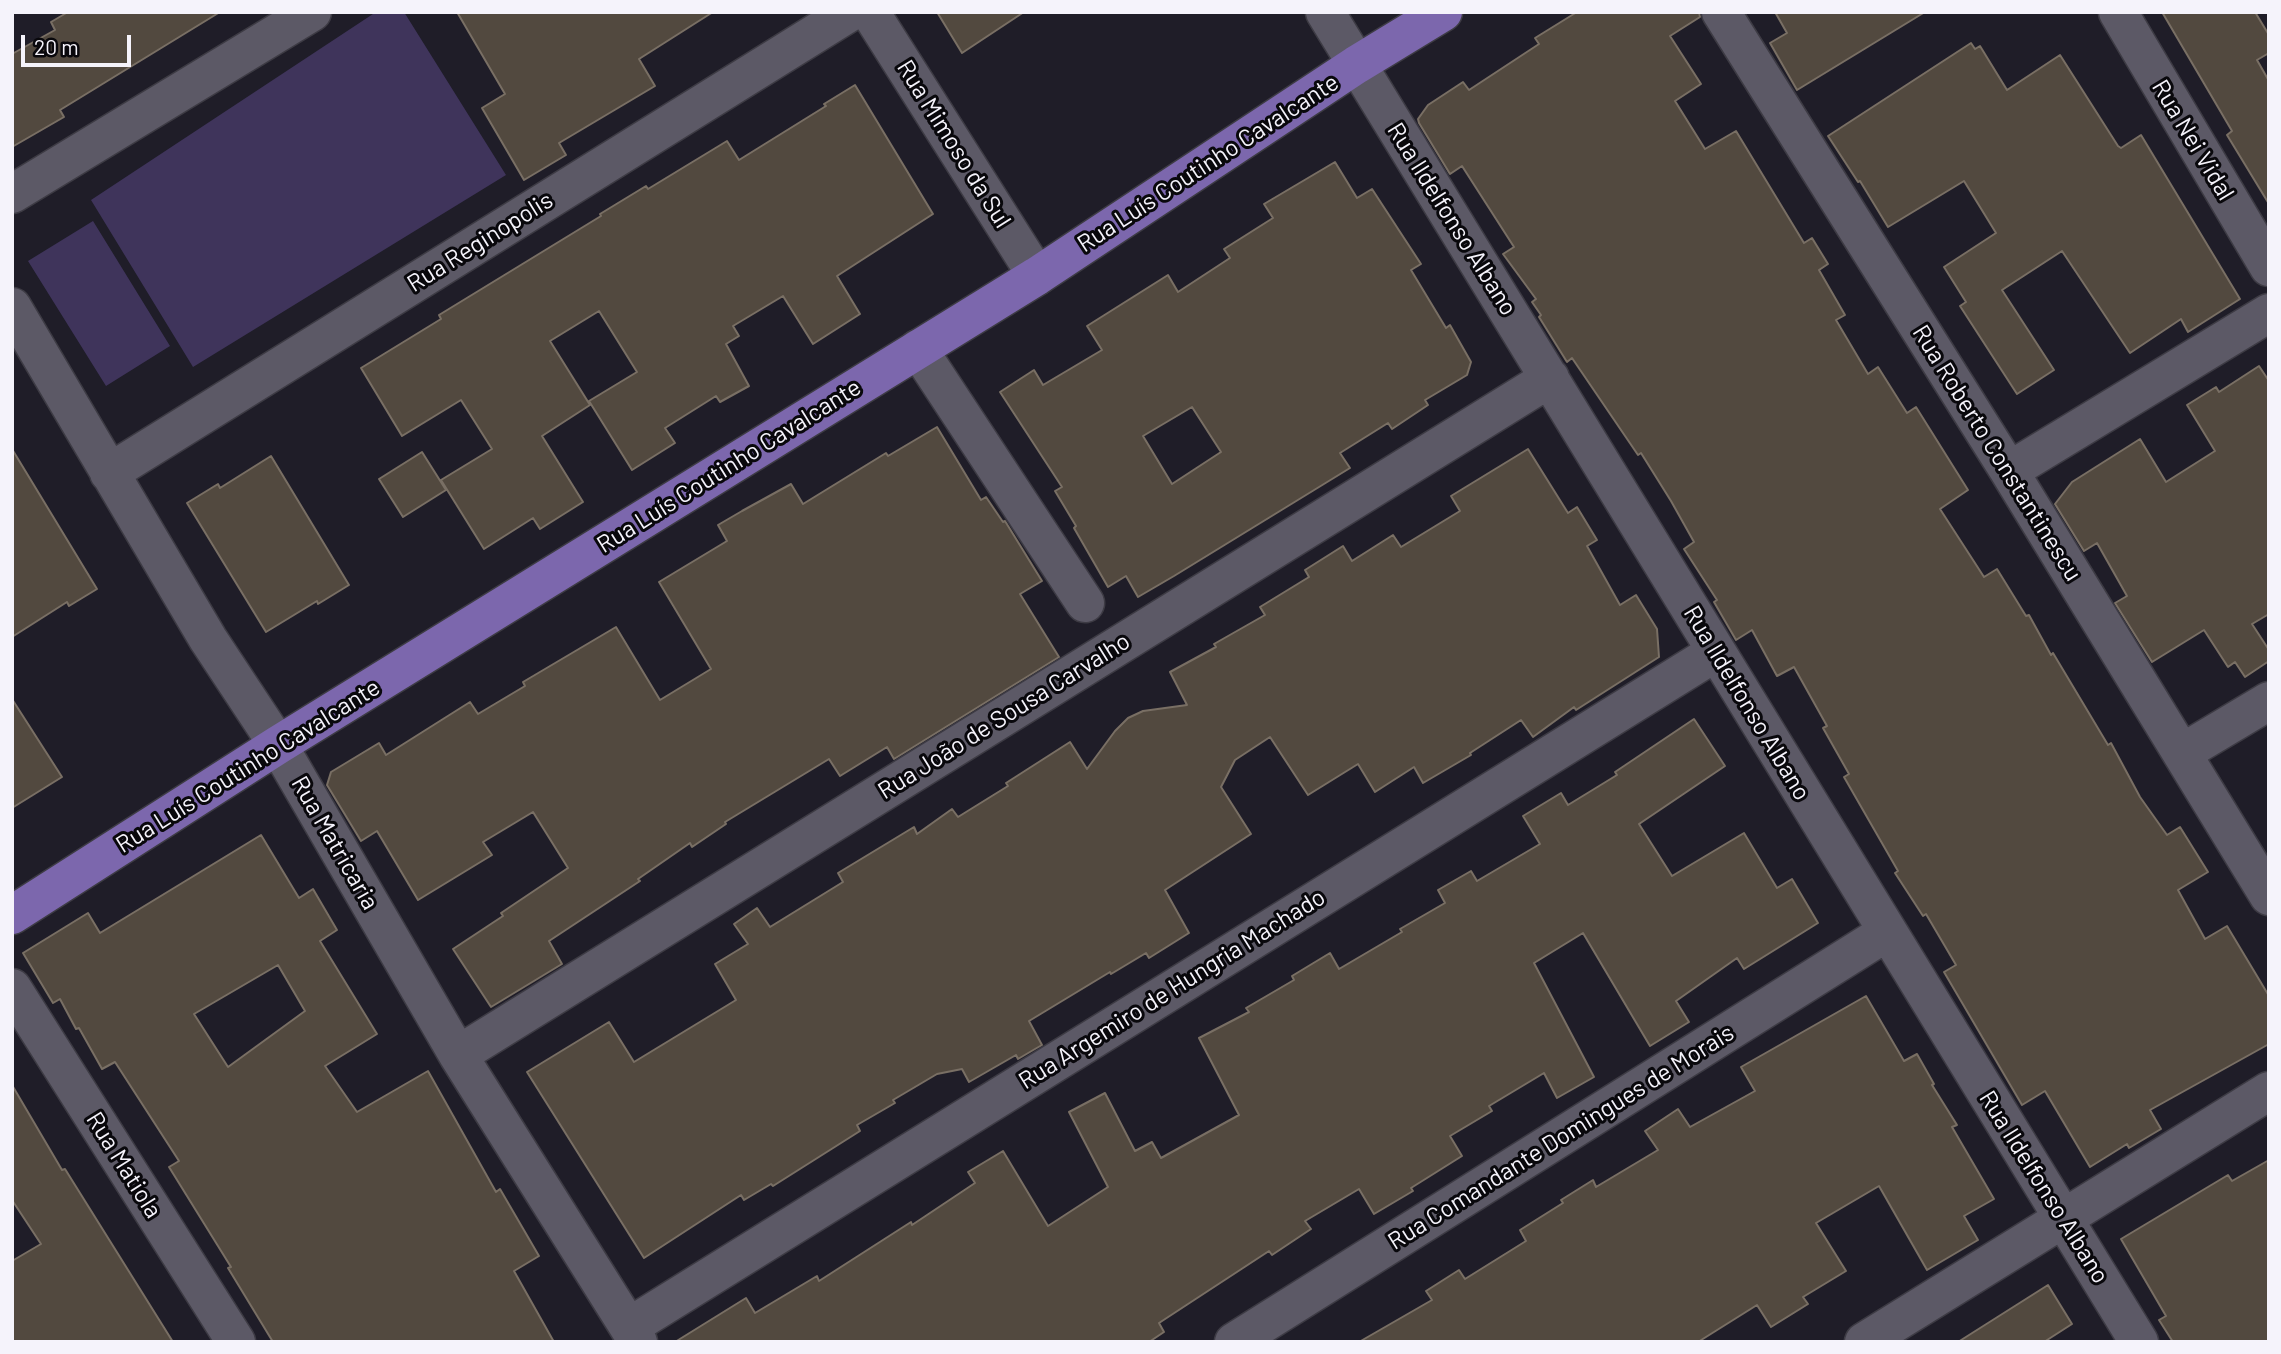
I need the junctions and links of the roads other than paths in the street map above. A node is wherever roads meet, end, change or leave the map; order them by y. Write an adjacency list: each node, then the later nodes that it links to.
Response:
1 (312, 12): 9 (street)
2 (850, 12): 17 (street, Rua Reginopolis)
3 (870, 12): 11 (street, Rua Mimoso da Sul)
4 (1325, 12): 8 (street, Rua Ildelfonso Albano)
5 (1443, 12): 8 (main road, Rua Luís Coutinho Cavalcante)
6 (1721, 12): 16 (street, Rua Roberto Constantinescu)
7 (2118, 12): 10 (street, Rua Nei Vidal)
8 (1356, 65): 11 (main road, Rua Luís Coutinho Cavalcante); 15 (street, Rua Ildelfonso Albano)
9 (12, 194)
10 (2269, 267)
11 (1037, 276): 14 (main road, Rua Luís Coutinho Cavalcante)
12 (12, 307): 17 (street, Rua Matricaria)
13 (2269, 313): 16 (street)
14 (918, 349): 18 (street); 21 (main road, Rua Luís Coutinho Cavalcante)
15 (1550, 378): 19 (street, Rua Ildelfonso Albano); 27 (street, Rua João de Sousa Carvalho)
16 (2009, 471): 22 (street, Rua Roberto Constantinescu)
17 (109, 473): 21 (street, Rua Matricaria)
18 (1085, 603)
19 (1716, 652): 25 (street, Rua Ildelfonso Albano); 30 (street, Rua Argemiro de Hungria Machado)
20 (2269, 701): 22 (street)
21 (278, 746): 24 (main road, Rua Luís Coutinho Cavalcante); 27 (street, Rua Matricaria)
22 (2182, 753): 23 (street, Rua Roberto Constantinescu)
23 (2269, 896)
24 (12, 915)
25 (1887, 932): 29 (street, Rua Ildelfonso Albano); 32 (street, Rua Comandante Domingues de Morais)
26 (12, 988): 31 (street, Rua Matiola)
27 (458, 1055): 30 (street, Rua Matricaria)
28 (2269, 1091): 29 (street)
29 (2063, 1219): 33 (street); 34 (street, Rua Ildelfonso Albano)
30 (634, 1334)
31 (236, 1342)
32 (1234, 1342)
33 (1864, 1342)
34 (2138, 1342)

